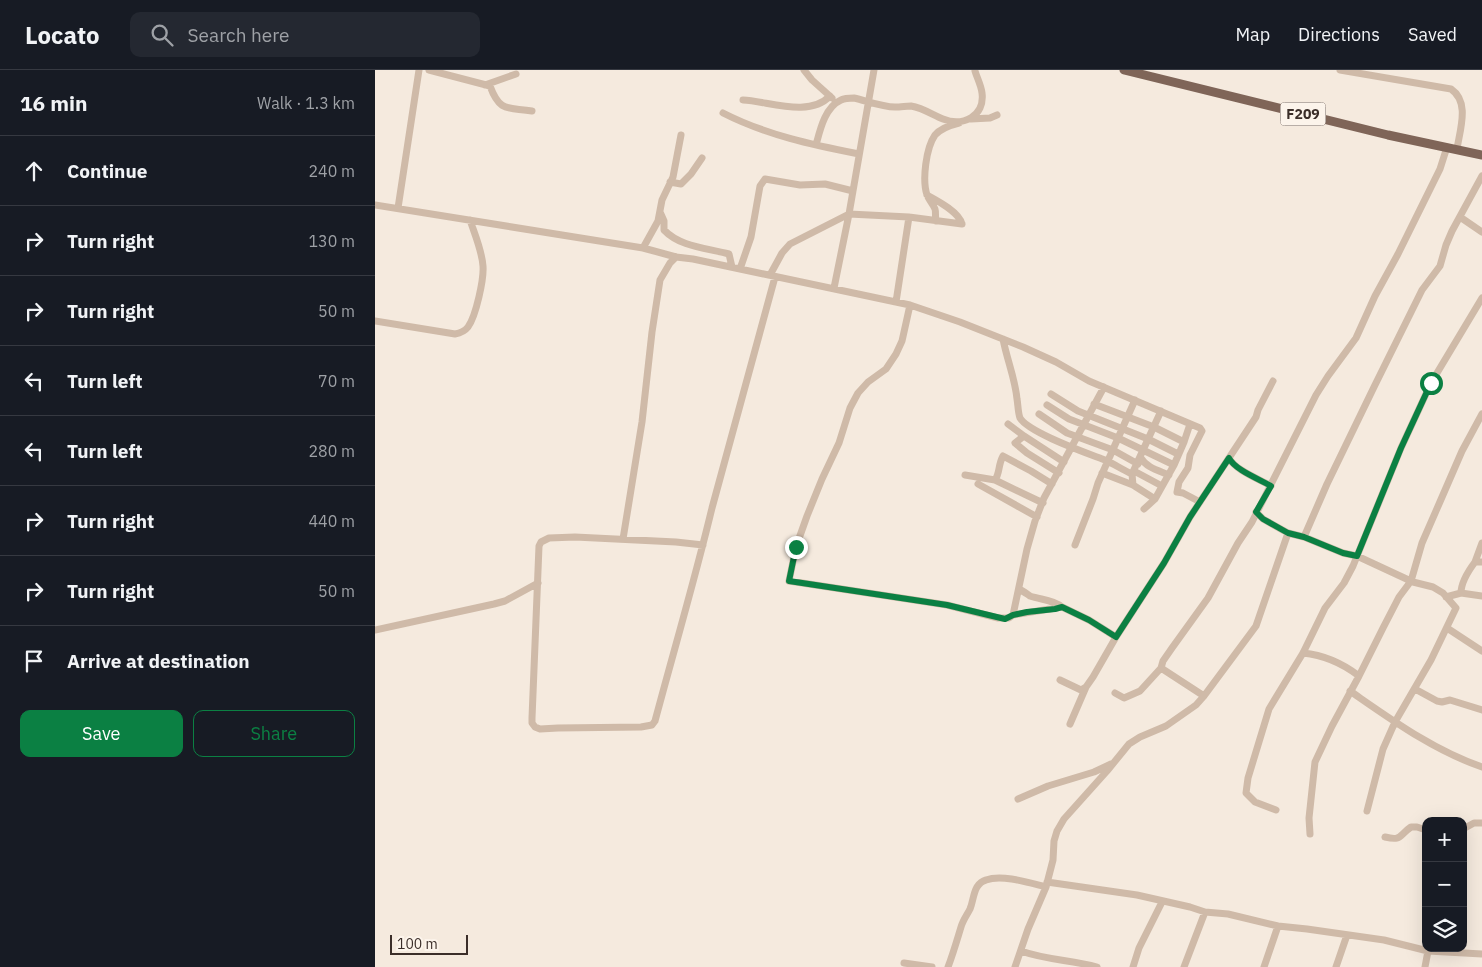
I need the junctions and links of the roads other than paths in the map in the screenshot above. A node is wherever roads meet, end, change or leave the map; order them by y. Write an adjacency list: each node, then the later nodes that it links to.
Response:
1 (419, 70): 31 (street)
2 (429, 70): 9 (street)
3 (804, 70): 10 (street)
4 (874, 70): 12 (street)
5 (1124, 70): 21 (main road, F209)
6 (1340, 70): 22 (street)
7 (975, 71): 17 (street)
8 (515, 74): 9 (street)
9 (485, 85): 14 (street)
10 (830, 96): 11 (street); 13 (street)
11 (743, 100)
12 (868, 101): 13 (street); 18 (street); 23 (street)
13 (837, 102): 20 (street)
14 (532, 111)
15 (723, 113): 20 (street)
16 (997, 115): 17 (street)
17 (971, 119): 18 (street)
18 (961, 122): 29 (street)
19 (681, 134): 27 (street)
20 (817, 145): 23 (street)
21 (1447, 147): 22 (main road, F209); 88 (street)
22 (1457, 149): 24 (main road, F209)
23 (859, 154): 28 (street)
24 (1482, 154)
25 (702, 158): 27 (street)
26 (1482, 176): 35 (street)
27 (670, 182): 32 (street)
28 (853, 190): 33 (street); 41 (street)
29 (927, 195): 37 (street); 37 (street)
30 (375, 205): 31 (street)
31 (398, 208): 36 (street)
32 (660, 211): 39 (street); 41 (street)
33 (849, 214): 34 (street); 42 (street); 43 (street)
34 (909, 217): 37 (street); 45 (street)
35 (1460, 217): 38 (street); 96 (street)
36 (471, 220): 39 (street); 47 (street)
37 (936, 220)
38 (1482, 232)
39 (643, 248): 40 (street)
40 (676, 257): 41 (street); 97 (street)
41 (736, 268): 42 (street)
42 (773, 276): 43 (street); 99 (street)
43 (834, 288): 45 (street)
44 (1482, 298): 101 (street)
45 (896, 302): 46 (street)
46 (910, 305): 48 (street); 110 (street)
47 (375, 321)
48 (1003, 339): 50 (street); 70 (street)
49 (1273, 381): 73 (street)
50 (1104, 387): 52 (street); 53 (street)
51 (1051, 394): 58 (street)
52 (1135, 400): 55 (street); 59 (street)
53 (1094, 404): 58 (street); 59 (street)
54 (1047, 405): 62 (street)
55 (1161, 411): 61 (street); 63 (street)
56 (1039, 414): 66 (street)
57 (1482, 414): 103 (street)
58 (1088, 415): 62 (street); 64 (street)
59 (1128, 417): 63 (street); 64 (street)
60 (1007, 424): 65 (street)
61 (1190, 424): 69 (street); 90 (street)
62 (1084, 425): 66 (street); 67 (street)
63 (1153, 427): 68 (street); 69 (street)
64 (1122, 428): 67 (street); 68 (street)
65 (1024, 436): 74 (street); 78 (street)
66 (1077, 437): 70 (street); 71 (street)
67 (1117, 438): 71 (street); 76 (street)
68 (1148, 439): 72 (street); 76 (street)
69 (1184, 442): 72 (street)
70 (1073, 447): 74 (street); 75 (street)
71 (1113, 450): 75 (street); 76 (street)
72 (1179, 454): 77 (street)
73 (1229, 458): 88 (street); 90 (street)
74 (1065, 462): 78 (street)
75 (1108, 462): 76 (street); 79 (street)
76 (1137, 463): 77 (street); 81 (street); 83 (street); 86 (street); 87 (street)
77 (1174, 465): 81 (street)
78 (1059, 473): 85 (street)
79 (1102, 473): 83 (street); 100 (street)
80 (965, 475): 82 (street)
81 (1169, 475): 87 (street)
82 (995, 480): 85 (street); 91 (street)
83 (1124, 482): 86 (street)
84 (978, 484): 94 (street)
85 (1052, 484): 91 (street)
86 (1133, 485): 89 (street)
87 (1162, 486): 89 (street)
88 (1271, 486): 93 (street)
89 (1155, 498): 92 (street)
90 (1199, 502): 113 (street)
91 (1043, 503): 94 (street)
92 (1144, 509)
93 (1256, 512): 95 (street); 116 (street)
94 (1037, 517): 105 (street)
95 (1288, 533): 96 (street); 123 (street)
96 (1304, 537): 101 (street)
97 (623, 539): 99 (street); 104 (street)
98 (1482, 543): 102 (street)
99 (703, 545): 104 (street)
100 (1075, 545)
101 (1357, 556): 103 (street); 115 (street)
102 (1479, 562): 106 (street)
103 (1411, 581): 108 (street); 117 (street)
104 (538, 583): 112 (street)
105 (1019, 589): 109 (street); 110 (street)
106 (1461, 593): 107 (street); 108 (street)
107 (1482, 596)
108 (1447, 597): 111 (street)
109 (1062, 607): 110 (street); 113 (street)
110 (1013, 615)
111 (1447, 628): 114 (street); 120 (street)
112 (375, 630)
113 (1116, 637): 119 (street)
114 (1482, 651)
115 (1303, 653): 117 (street); 130 (street)
116 (1161, 668): 122 (street); 123 (street)
117 (1359, 676): 121 (street)
118 (1060, 680): 119 (street)
119 (1086, 687): 126 (street)
120 (1415, 689): 124 (street); 125 (street)
121 (1350, 691): 125 (street); 135 (street)
122 (1115, 693)
123 (1204, 696): 127 (street)
124 (1482, 710)
125 (1395, 722): 128 (street); 131 (street)
126 (1070, 724)
127 (1113, 762): 129 (street); 137 (street)
128 (1482, 767)
129 (1018, 799)
130 (1276, 810)
131 (1367, 811)
132 (1482, 822): 133 (street)
133 (1467, 826)
134 (1422, 829): 136 (street)
135 (1310, 834)
136 (1385, 837)
137 (1047, 885): 138 (street); 143 (street); 149 (street)
138 (1162, 902): 139 (street); 152 (street)
139 (1205, 912): 140 (street); 153 (street)
140 (1278, 926): 141 (street); 154 (street)
141 (1347, 935): 142 (street); 155 (street)
142 (1422, 950)
143 (1021, 952): 150 (street); 151 (street)
144 (1428, 952): 156 (street)
145 (1446, 952): 146 (street)
146 (1482, 954)
147 (904, 963): 148 (street)
148 (932, 967)
149 (948, 967)
150 (1015, 967)
151 (1097, 967)
152 (1133, 967)
153 (1185, 967)
154 (1264, 967)
155 (1336, 967)
156 (1425, 967)

